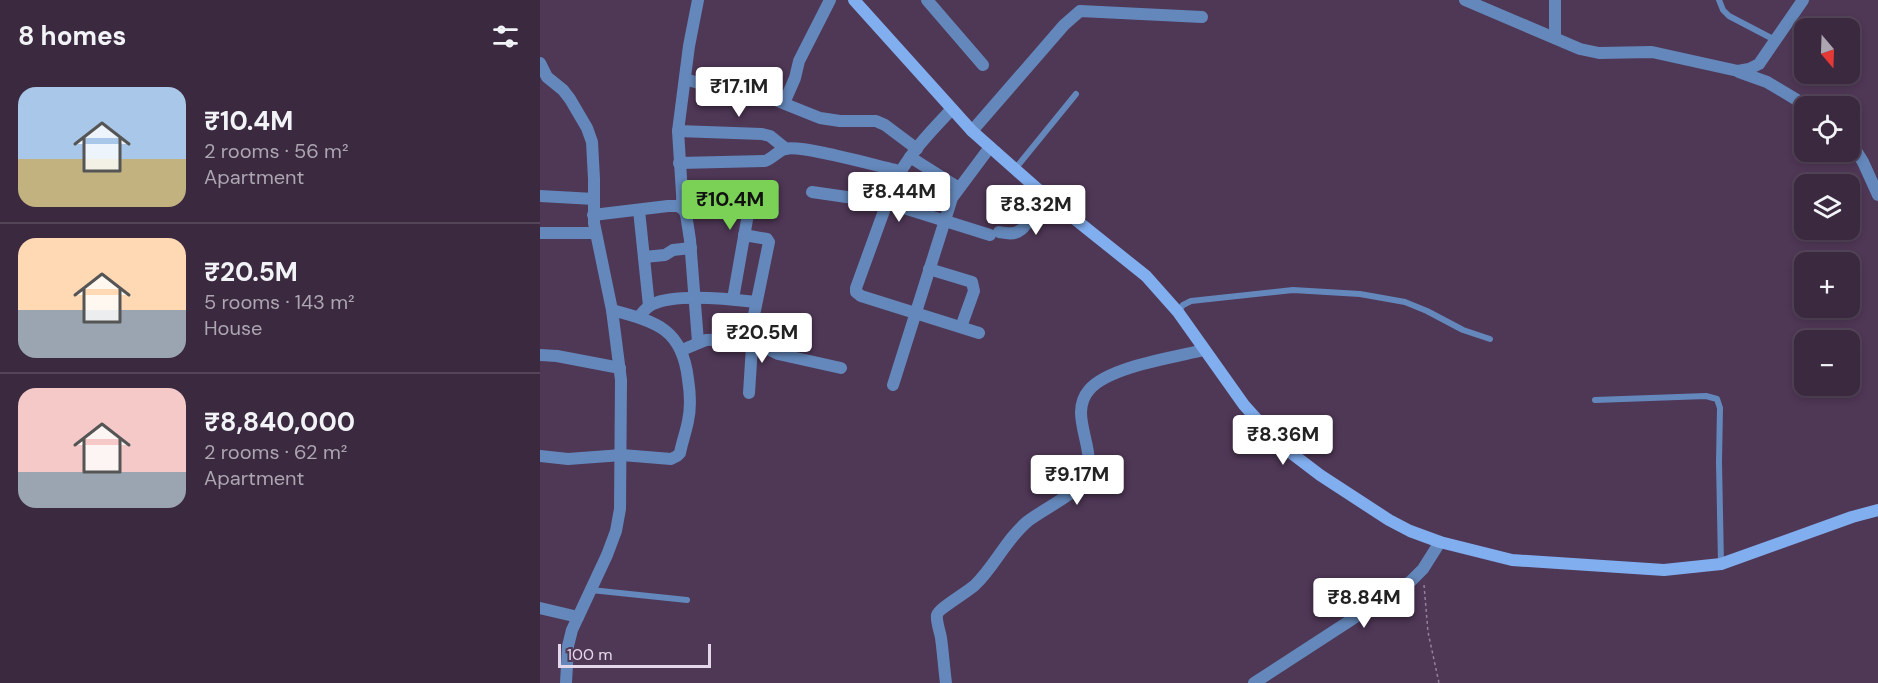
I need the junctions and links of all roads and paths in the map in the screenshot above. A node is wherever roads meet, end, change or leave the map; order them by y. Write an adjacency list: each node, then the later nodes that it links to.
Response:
1 (698, 0): 15 (street)
2 (830, 0): 18 (street)
3 (854, 0): 19 (street)
4 (927, 0): 13 (street)
5 (1465, 0): 10 (street)
6 (1555, 0): 10 (street)
7 (1719, 0): 11 (lane)
8 (1803, 0): 11 (street)
9 (1202, 17): 21 (street)
10 (1555, 38): 14 (street)
11 (1776, 41): 14 (street)
12 (540, 63): 34 (street)
13 (983, 65)
14 (1738, 71): 17 (street)
15 (685, 79): 18 (street); 20 (street)
16 (1076, 94): 27 (lane)
17 (1794, 98)
18 (784, 103): 24 (street)
19 (951, 109): 21 (street); 24 (street)
20 (678, 130): 23 (street); 26 (street)
21 (972, 130): 22 (street)
22 (990, 147): 27 (street); 29 (street)
23 (786, 148): 26 (street); 28 (street)
24 (914, 153): 28 (street); 29 (street)
25 (1860, 157): 32 (street)
26 (679, 163): 36 (street)
27 (1015, 169): 31 (street)
28 (900, 171): 35 (street)
29 (959, 188): 39 (street)
30 (812, 192): 35 (street)
31 (1041, 192): 39 (street); 51 (street)
32 (1878, 195)
33 (540, 196): 34 (street)
34 (594, 199): 38 (street)
35 (888, 203): 39 (street); 52 (street)
36 (683, 205): 37 (street); 42 (street); 43 (street)
37 (639, 210): 38 (street); 44 (street)
38 (593, 215): 41 (street)
39 (944, 221): 45 (street)
40 (540, 233): 41 (street)
41 (595, 233): 50 (street)
42 (744, 235): 47 (street); 48 (street)
43 (691, 248): 44 (street); 46 (street)
44 (644, 257): 49 (street)
45 (929, 269): 52 (street); 54 (street)
46 (695, 298): 47 (street); 49 (street); 58 (street)
47 (733, 299): 48 (street)
48 (756, 302): 57 (street)
49 (649, 306): 53 (street)
50 (612, 310): 53 (street); 62 (street)
51 (1178, 312): 56 (lane); 60 (street)
52 (915, 313): 54 (street); 64 (street)
53 (639, 317): 59 (street)
54 (961, 327): 55 (street)
55 (979, 333)
56 (1490, 339)
57 (752, 341): 58 (street); 63 (street); 65 (street)
58 (698, 342): 59 (street)
59 (682, 350): 67 (street)
60 (1204, 350): 70 (street); 78 (street)
61 (540, 355): 62 (street)
62 (620, 368): 67 (street)
63 (841, 368)
64 (893, 385)
65 (748, 393)
66 (1595, 400): 71 (lane)
67 (622, 455): 68 (street); 73 (street)
68 (540, 456)
69 (1878, 510): 71 (street)
70 (1440, 542): 71 (street); 72 (street)
71 (1721, 564)
72 (1423, 569): 79 (street); 80 (path)
73 (591, 590): 74 (lane); 76 (street)
74 (687, 600)
75 (540, 608): 76 (street)
76 (578, 616): 77 (street)
77 (566, 683)
78 (946, 683)
79 (1254, 683)
80 (1439, 683)

